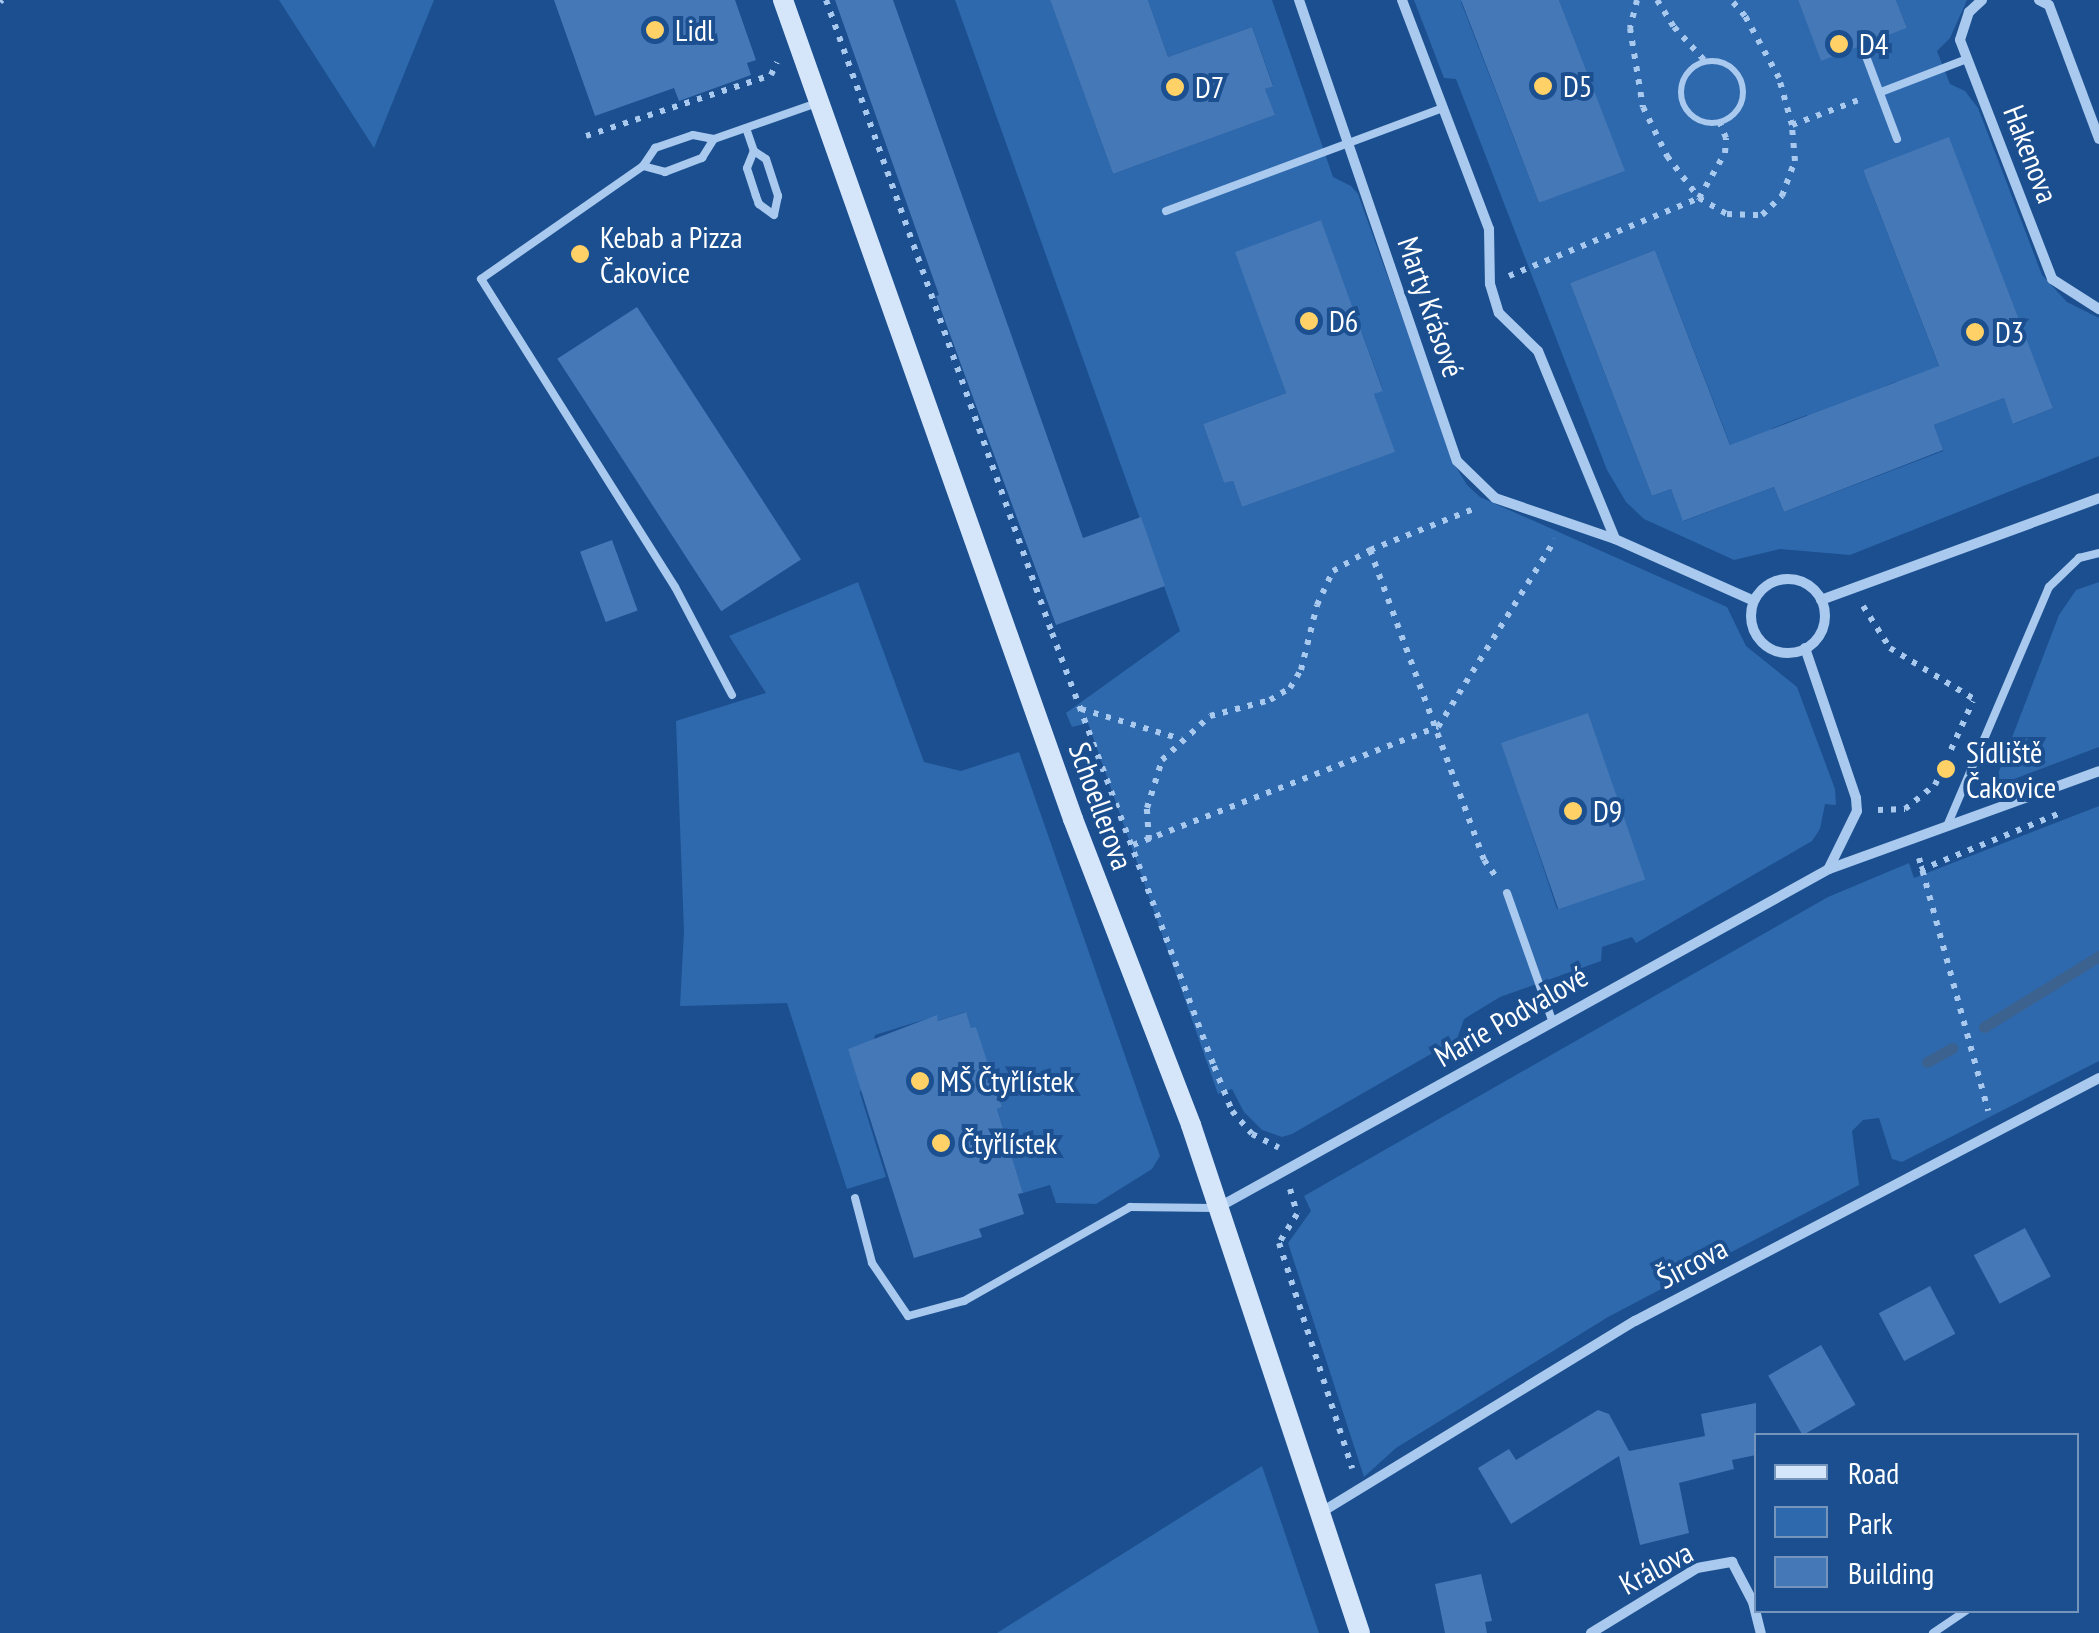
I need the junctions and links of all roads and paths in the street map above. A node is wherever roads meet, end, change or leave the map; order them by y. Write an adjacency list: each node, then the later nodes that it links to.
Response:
1 (783, 0): 15 (street, Schoellerova)
2 (826, 0): 44 (path)
3 (1300, 0): 24 (street, Marty Krásové)
4 (1402, 0): 16 (street, Marty Krásové)
5 (1637, 0): 27 (path)
6 (1658, 0): 13 (path)
7 (1730, 0): 18 (path)
8 (1982, 0): 12 (street, Hakenova)
9 (2039, 0): 22 (street)
10 (1864, 51): 14 (lane)
11 (781, 52): 20 (path)
12 (1967, 59): 14 (lane); 30 (street, Hakenova)
13 (1705, 62): 17 (path); 17 (path)
14 (1880, 92): 18 (path); 21 (lane)
15 (817, 103): 19 (lane); 65 (street, Schoellerova)
16 (1443, 108): 24 (lane); 29 (street, Marty Krásové)
17 (1720, 124): 27 (path)
18 (1792, 125): 27 (path)
19 (746, 128): 23 (lane); 25 (lane)
20 (586, 136)
21 (1896, 139)
22 (2099, 139)
23 (714, 140): 26 (lane); 26 (lane)
24 (1348, 143): 28 (lane); 31 (street, Marty Krásové)
25 (754, 151): 25 (lane)
26 (642, 166): 42 (lane)
27 (1700, 198): 29 (path)
28 (1166, 211)
29 (1490, 284): 34 (street, Marty Krásové)
30 (2099, 309)
31 (1495, 498): 33 (street, Marty Krásové); 35 (path)
32 (2099, 498): 37 (street)
33 (1566, 522): 34 (street, Marty Krásové); 45 (path)
34 (1614, 539): 39 (street, Marty Krásové)
35 (1370, 550): 45 (path); 46 (path)
36 (2099, 553): 51 (lane)
37 (1855, 586): 38 (street); 43 (path)
38 (1821, 600): 39 (street); 40 (street)
39 (1754, 601): 40 (street)
40 (1806, 648): 50 (street)
41 (1982, 681): 43 (path)
42 (732, 695)
43 (1974, 699): 49 (path)
44 (1080, 709): 46 (path); 54 (path)
45 (1438, 727): 53 (path); 57 (path)
46 (1180, 739): 53 (path)
47 (2099, 771): 51 (street, Marie Podvalové)
48 (2081, 805): 56 (path)
49 (1905, 808): 50 (path); 52 (path)
50 (1857, 812): 55 (street)
51 (1946, 826): 52 (street, Marie Podvalové)
52 (1916, 838): 55 (street, Marie Podvalové); 56 (path)
53 (1148, 840): 54 (path)
54 (1132, 846): 62 (path)
55 (1829, 868): 58 (street, Marie Podvalové)
56 (1920, 870): 60 (path)
57 (1507, 893): 58 (lane)
58 (1552, 1020): 63 (street, Marie Podvalové)
59 (2099, 1078): 60 (street, Šircova)
60 (1995, 1133): 66 (street, Šircova)
61 (1290, 1142): 62 (path)
62 (1279, 1147): 63 (path)
63 (1286, 1174): 65 (street, Marie Podvalové); 66 (path)
64 (855, 1198): 65 (lane)
65 (1218, 1208): 67 (street, Schoellerova)
66 (1360, 1492): 67 (street, Šircova)
67 (1319, 1513): 70 (street, Schoellerova)
68 (1754, 1606): 71 (street, Králova)
69 (1962, 1613): 72 (lane)
70 (1360, 1633)
71 (1591, 1633)
72 (1932, 1633)

